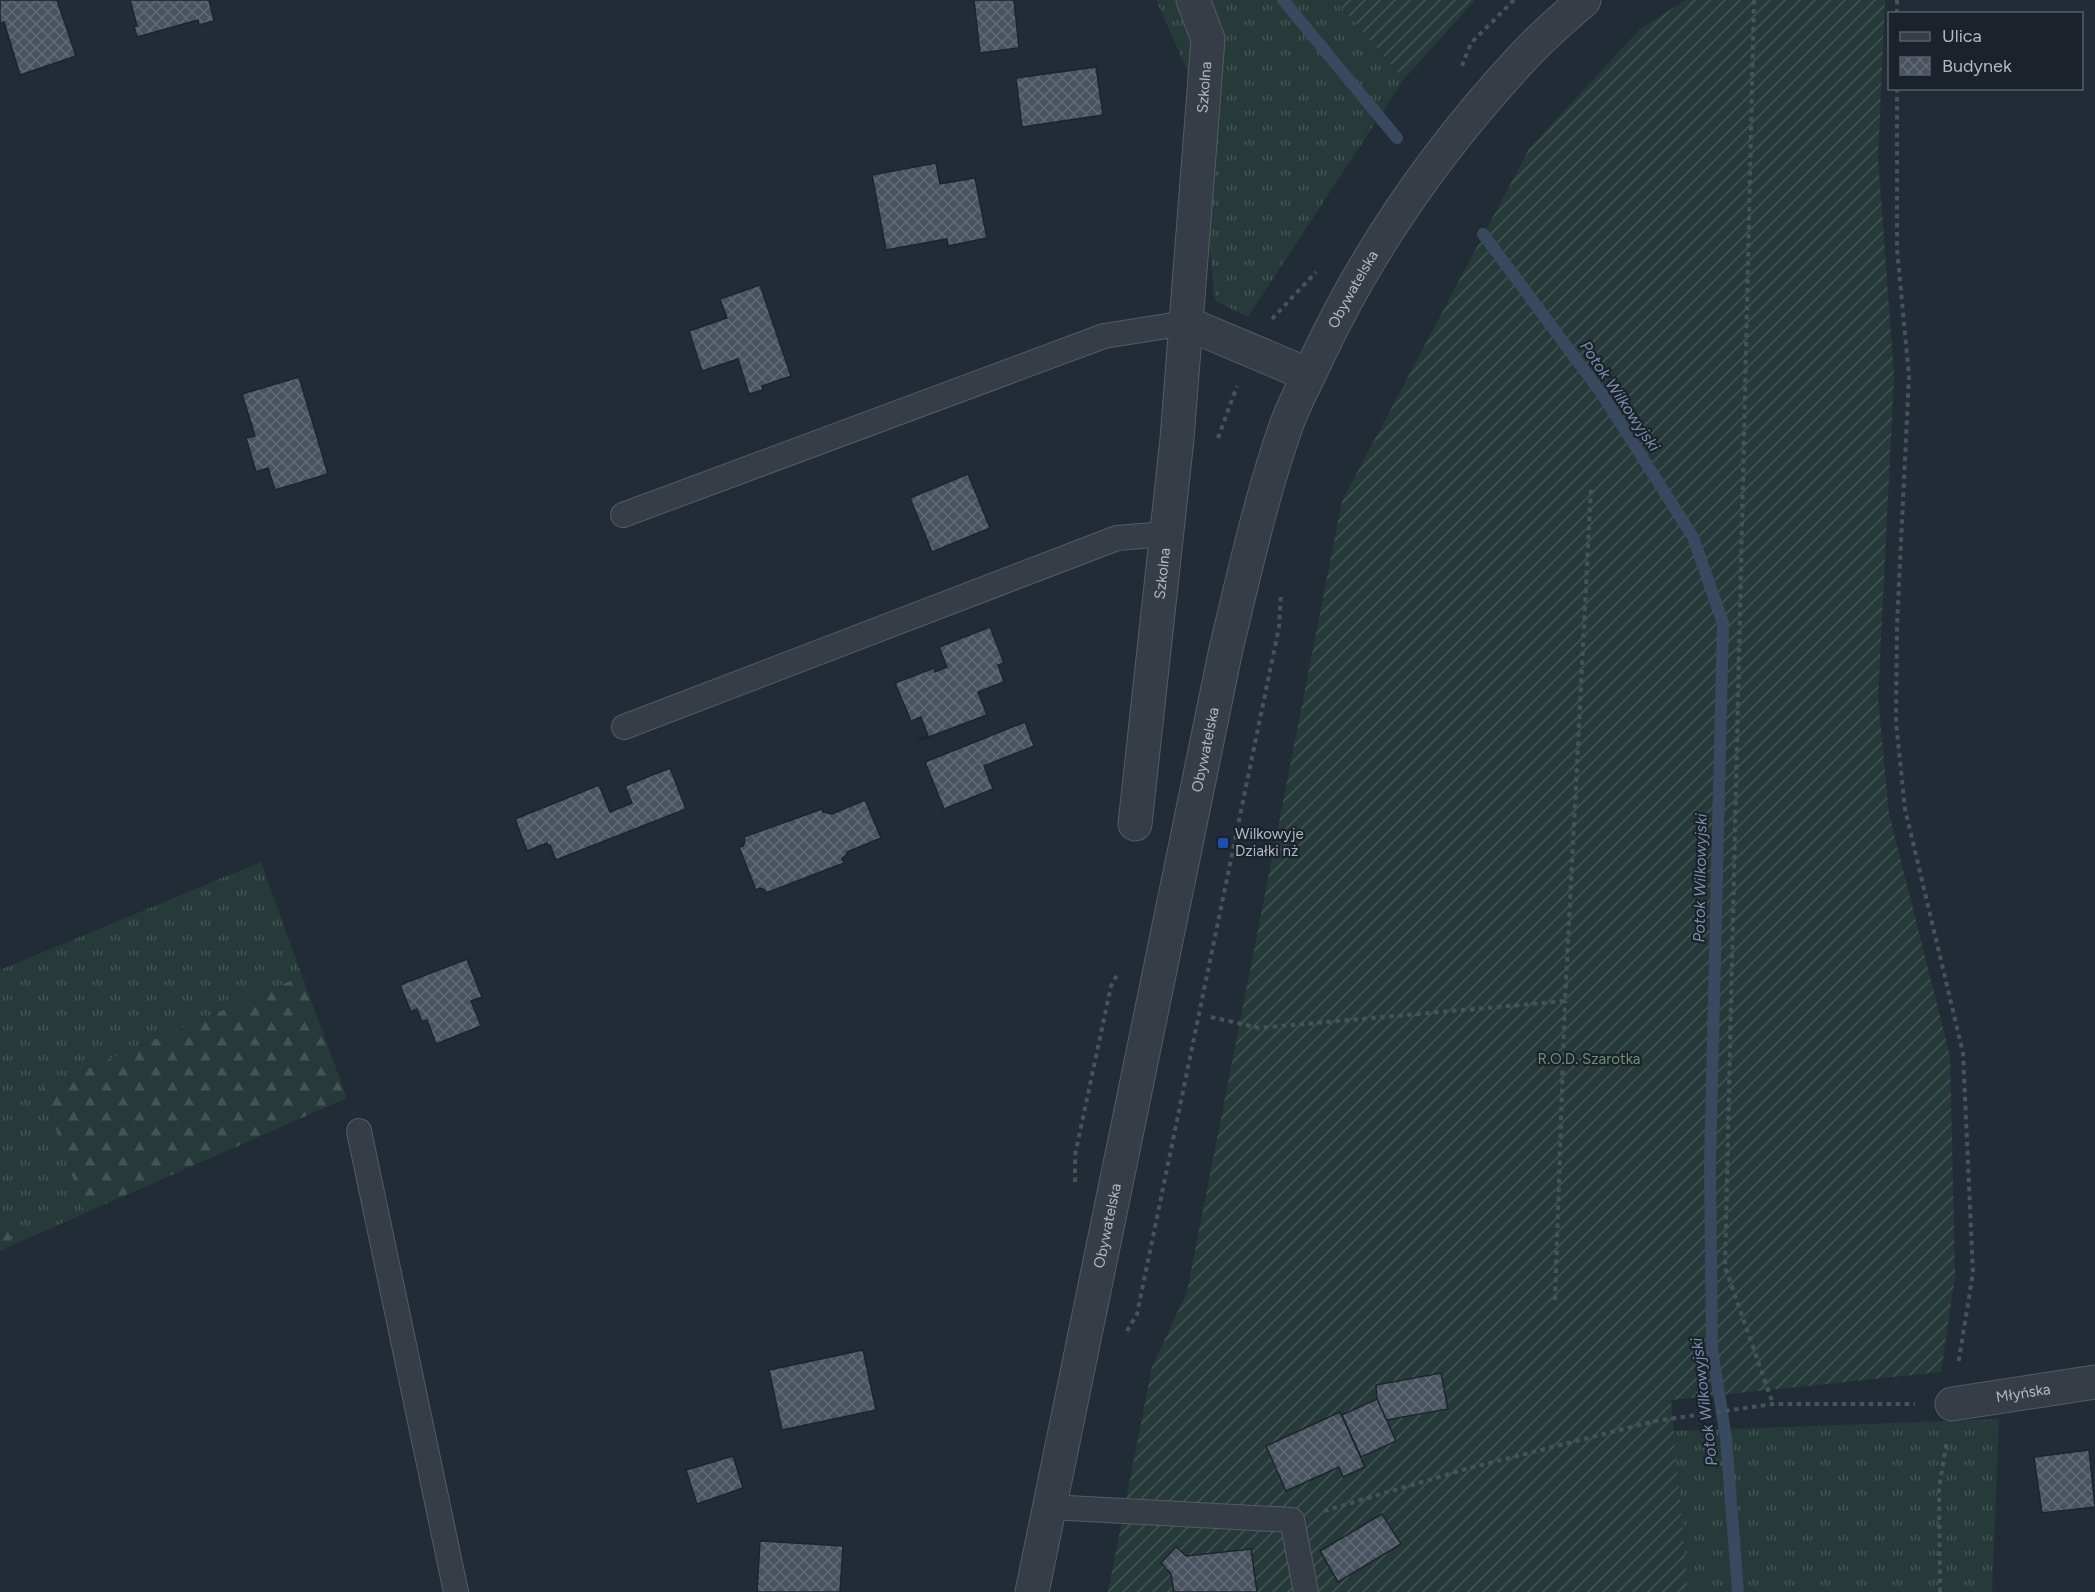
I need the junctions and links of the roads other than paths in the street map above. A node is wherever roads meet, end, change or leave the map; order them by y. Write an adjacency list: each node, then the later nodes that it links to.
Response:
1 (1192, 0): 3 (street, Szkolna)
2 (1584, 0): 4 (street, Obywatelska)
3 (1186, 323): 4 (street); 5 (lane); 6 (street, Szkolna)
4 (1309, 375): 12 (street, Obywatelska)
5 (623, 515)
6 (1166, 534): 7 (lane); 8 (street, Szkolna)
7 (624, 727)
8 (1135, 824)
9 (359, 1131): 13 (lane)
10 (2095, 1382): 11 (street, Młyńska)
11 (1952, 1404)
12 (1050, 1507): 14 (street, Obywatelska); 15 (lane)
13 (456, 1592)
14 (1032, 1592)
15 (1306, 1592)

